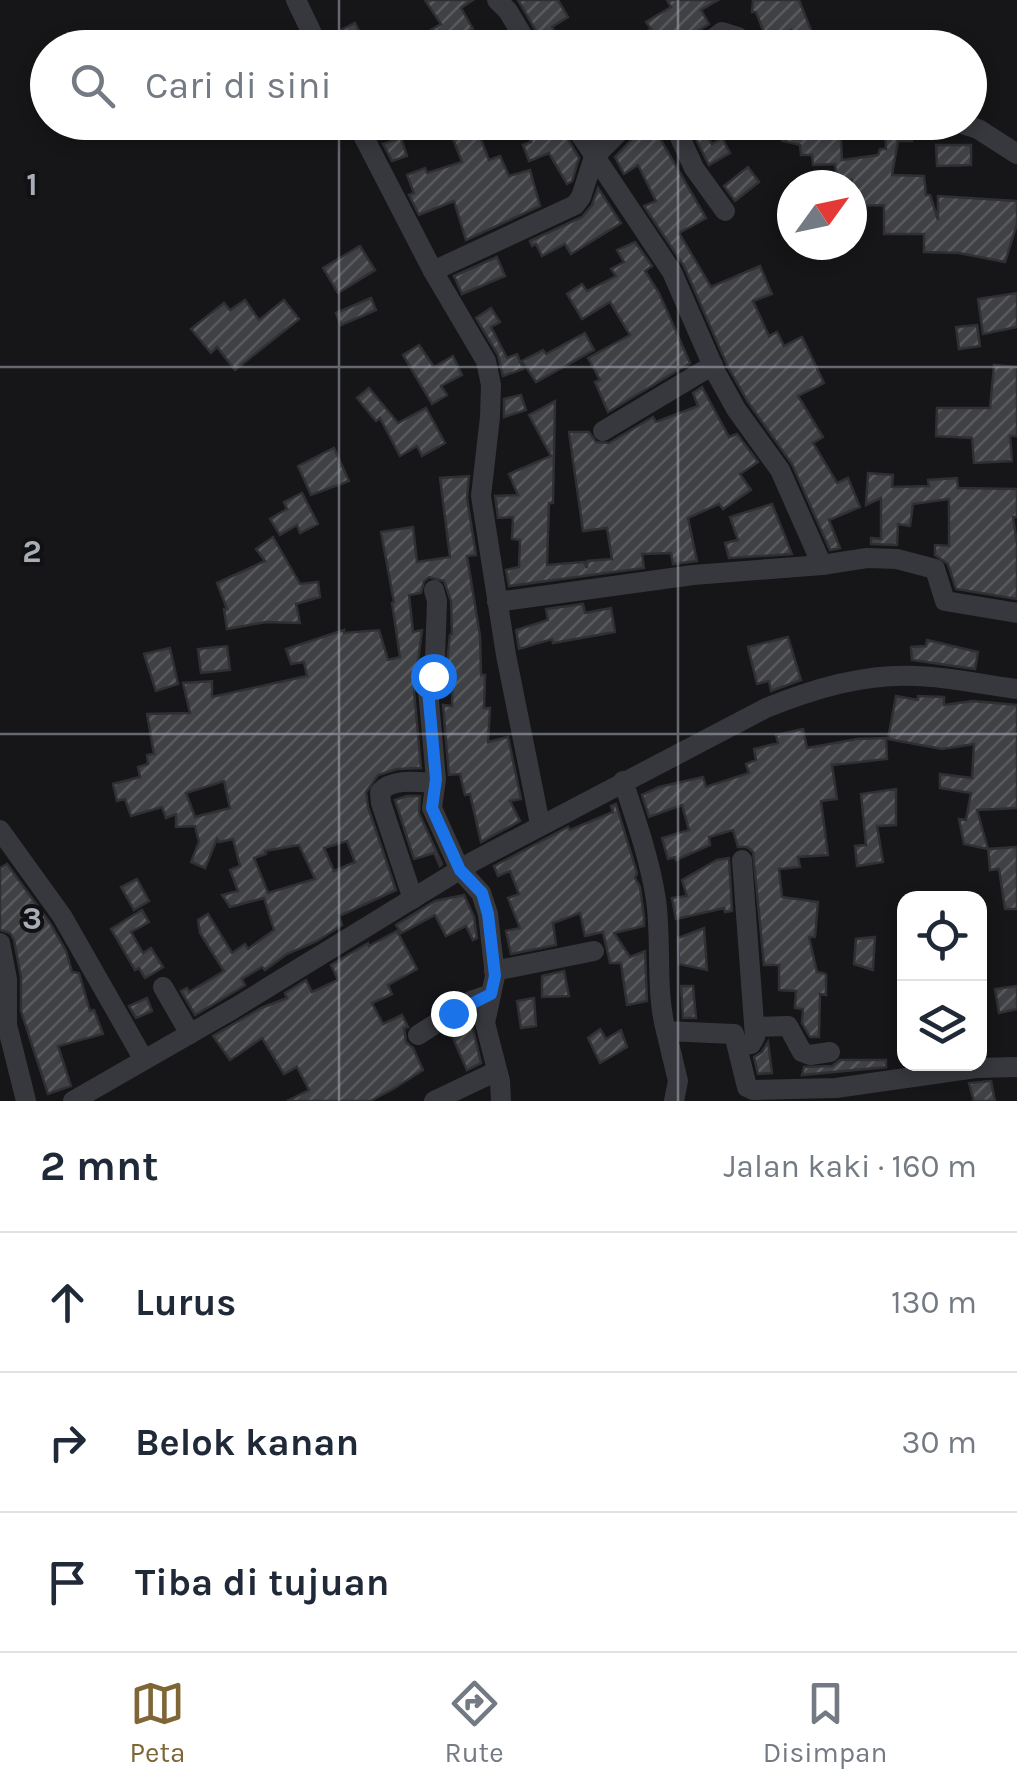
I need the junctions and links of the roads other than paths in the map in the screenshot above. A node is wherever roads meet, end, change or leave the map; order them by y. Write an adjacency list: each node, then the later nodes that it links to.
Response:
1 (296, 0): 3 (street)
2 (497, 0): 4 (street)
3 (310, 30)
4 (519, 30)
5 (987, 135): 10 (street)
6 (365, 140): 13 (street)
7 (583, 140): 11 (street)
8 (611, 140): 11 (street)
9 (681, 140): 12 (street)
10 (1017, 154)
11 (594, 157): 13 (street); 14 (street)
12 (725, 211)
13 (433, 271): 18 (street)
14 (713, 365): 15 (street); 16 (street)
15 (603, 431)
16 (822, 566): 18 (street); 19 (street)
17 (434, 590): 22 (street)
18 (497, 602): 23 (street)
19 (1017, 613)
20 (1017, 689): 21 (street)
21 (623, 782): 23 (street); 34 (street)
22 (435, 784): 26 (street); 27 (street)
23 (540, 824): 26 (street)
24 (0, 830): 39 (street)
25 (742, 860): 33 (street)
26 (466, 866): 27 (street); 30 (street)
27 (413, 899): 35 (street)
28 (0, 943): 43 (street)
29 (594, 951): 30 (street)
30 (504, 970): 32 (street)
31 (163, 987): 35 (street)
32 (491, 994): 36 (street); 41 (street)
33 (755, 1027): 37 (street); 38 (street)
34 (666, 1031): 37 (street); 47 (street)
35 (190, 1034): 39 (street)
36 (418, 1035)
37 (739, 1045): 42 (street)
38 (830, 1052)
39 (144, 1060): 44 (street)
40 (1017, 1067): 42 (street)
41 (497, 1071): 45 (street); 46 (street)
42 (842, 1094)
43 (26, 1101)
44 (73, 1101)
45 (434, 1101)
46 (502, 1101)
47 (674, 1101)

